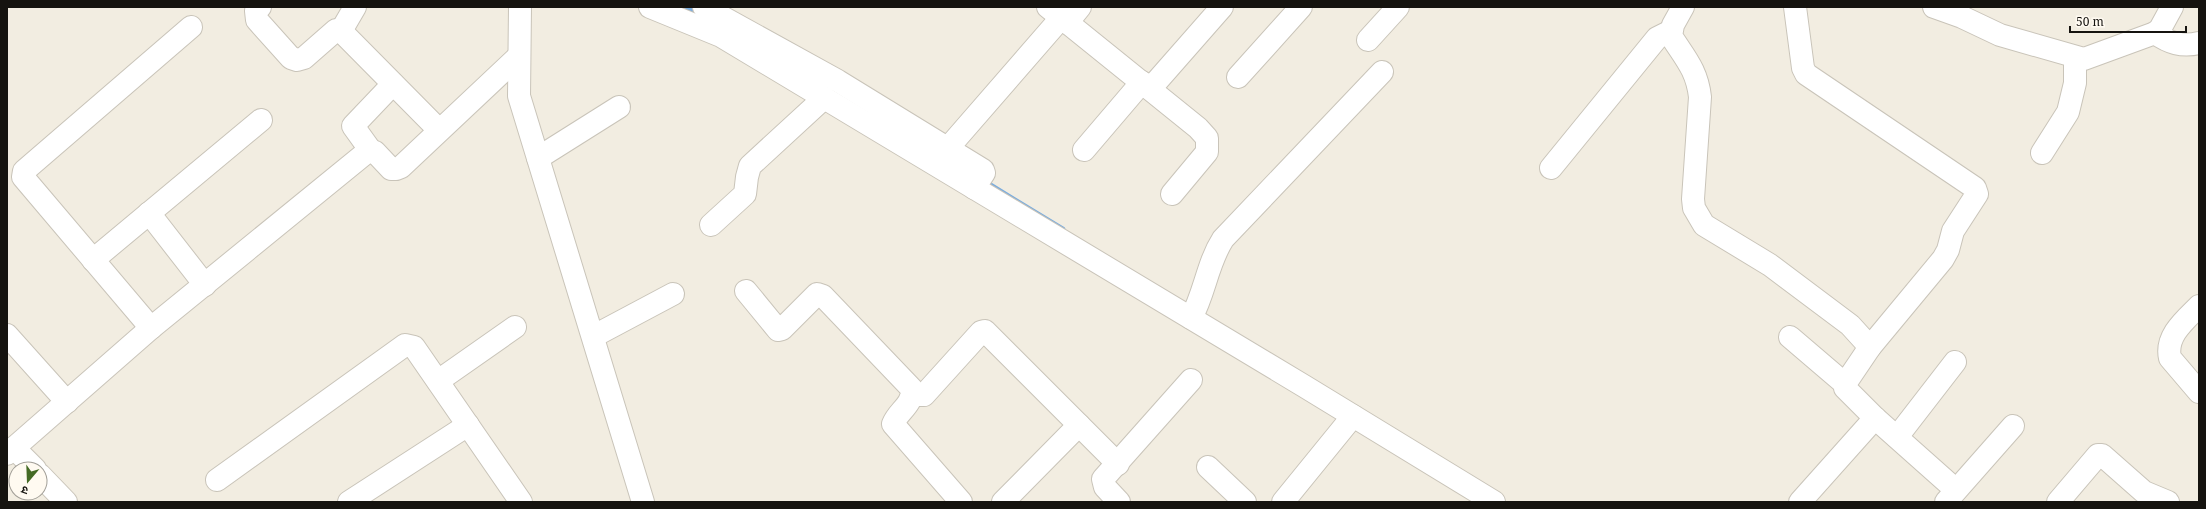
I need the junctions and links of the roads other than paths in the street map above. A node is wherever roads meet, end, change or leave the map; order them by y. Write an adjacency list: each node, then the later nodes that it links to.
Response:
1 (260, 7): 15 (street)
2 (355, 7): 15 (street)
3 (520, 7): 20 (street)
4 (704, 7): 30 (street)
5 (1222, 7): 25 (street)
6 (1301, 7): 23 (street)
7 (1398, 7): 18 (street)
8 (1683, 7): 16 (street)
9 (1795, 7): 51 (street)
10 (1934, 7): 21 (street)
11 (2172, 7): 17 (street)
12 (659, 8): 26 (street)
13 (1064, 14): 25 (street); 30 (street)
14 (191, 27): 40 (street)
15 (341, 31): 24 (street)
16 (1671, 31): 35 (street); 51 (street)
17 (2154, 34): 19 (street); 21 (street)
18 (1368, 40)
19 (2199, 43)
20 (519, 56): 29 (street); 34 (street)
21 (2075, 58): 33 (street)
22 (1382, 72): 45 (street)
23 (1238, 77)
24 (393, 84): 29 (street); 32 (street)
25 (1146, 86): 31 (street); 37 (street)
26 (824, 98): 36 (street); 39 (street)
27 (619, 107): 34 (street)
28 (261, 120): 38 (street)
29 (439, 130): 32 (street)
30 (948, 148): 36 (street)
31 (1084, 150)
32 (371, 151): 41 (street)
33 (2042, 153)
34 (538, 158): 49 (street)
35 (1551, 168)
36 (978, 182): 45 (street)
37 (1172, 194)
38 (149, 213): 40 (street); 41 (street)
39 (711, 225)
40 (93, 260): 47 (street)
41 (205, 285): 47 (street)
42 (746, 291): 57 (street)
43 (673, 294): 49 (street)
44 (2199, 306): 56 (street)
45 (1194, 312): 59 (street)
46 (515, 327): 54 (street)
47 (151, 328): 58 (street)
48 (7, 335): 58 (street)
49 (594, 336): 75 (street)
50 (1790, 337): 55 (street)
51 (1870, 347): 55 (street)
52 (1955, 362): 64 (street)
53 (1191, 380): 67 (street)
54 (438, 382): 61 (street); 69 (street)
55 (1845, 384): 60 (street)
56 (2199, 392)
57 (912, 395): 62 (street); 76 (street)
58 (67, 402): 65 (street)
59 (1353, 416): 80 (street); 81 (street)
60 (1875, 418): 64 (street); 82 (street)
61 (468, 425): 73 (street); 74 (street)
62 (1079, 425): 67 (street); 77 (street)
63 (2013, 426): 71 (street)
64 (1897, 437): 71 (street)
65 (11, 451): 66 (street)
66 (24, 461)
67 (1118, 464): 78 (street)
68 (1208, 467): 79 (street)
69 (217, 480)
70 (48, 483): 72 (street)
71 (1951, 496)
72 (66, 502)
73 (349, 502)
74 (521, 502)
75 (643, 502)
76 (961, 502)
77 (1003, 502)
78 (1119, 502)
79 (1245, 502)
80 (1283, 502)
81 (1494, 502)
82 (1800, 502)
83 (2058, 502): 84 (street)
84 (2168, 502)

